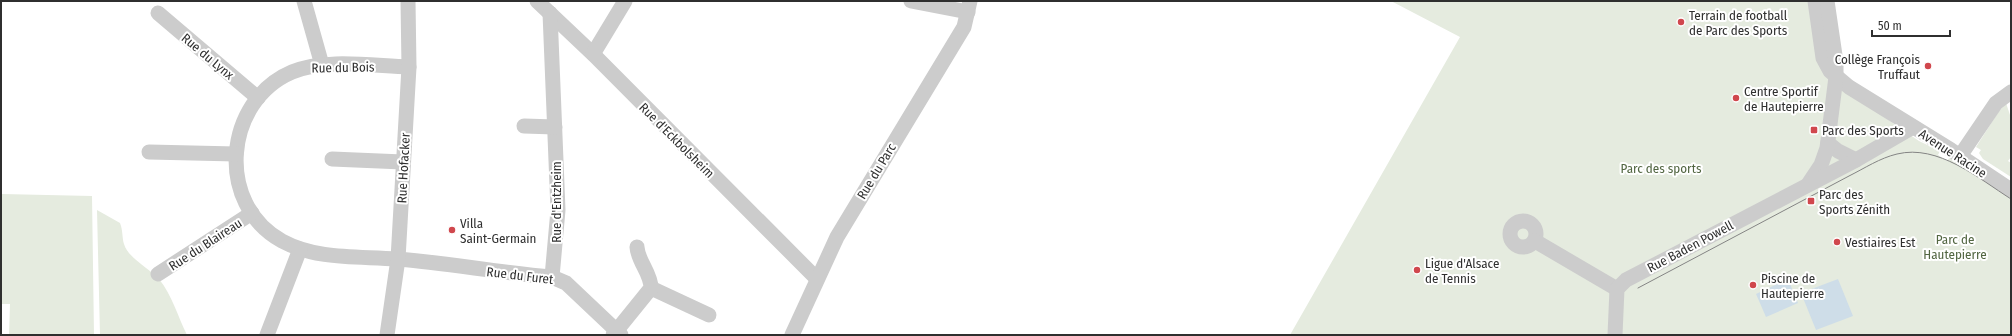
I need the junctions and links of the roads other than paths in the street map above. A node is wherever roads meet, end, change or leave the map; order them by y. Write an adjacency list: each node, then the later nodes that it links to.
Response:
1 (304, 1): 12 (street)
2 (408, 1): 13 (street, Rue Hofacker)
3 (537, 1): 10 (street, Rue d'Eckbolsheim)
4 (625, 1): 11 (street)
5 (911, 1): 8 (street)
6 (1815, 1): 14 (street, Avenue Racine)
7 (1827, 1): 14 (street)
8 (969, 7): 36 (street, Rue du Parc)
9 (158, 13): 15 (street, Rue du Lynx)
10 (550, 13): 11 (street, Rue d'Eckbolsheim); 18 (street, Rue d'Entzheim)
11 (593, 54): 36 (street, Rue d'Eckbolsheim)
12 (322, 64): 13 (street, Rue du Bois); 15 (street, Rue du Bois)
13 (409, 67): 26 (street, Rue Hofacker)
14 (1836, 77): 19 (street, Avenue Racine); 20 (street, Rue Baden Powell)
15 (258, 98): 22 (street, Rue du Bois)
16 (2009, 98): 23 (street)
17 (524, 126): 18 (street)
18 (555, 127): 35 (street, Rue d'Entzheim)
19 (1913, 127): 23 (street, Avenue Racine); 25 (street, Rue Baden Powell)
20 (1828, 143): 25 (street); 27 (street, Rue Baden Powell)
21 (149, 152): 22 (street)
22 (236, 154): 29 (street, Rue du Bois)
23 (1960, 156): 28 (street, Avenue Racine)
24 (332, 159): 26 (street)
25 (1856, 160): 27 (street, Rue Baden Powell)
26 (403, 162): 33 (street, Rue Hofacker)
27 (1807, 185): 38 (street, Rue Baden Powell)
28 (2011, 190)
29 (252, 213): 32 (street, Rue du Bois); 34 (street, Rue du Blaireau)
30 (1535, 241): 38 (street)
31 (637, 247): 37 (street)
32 (300, 249): 33 (street, Rue du Bois); 41 (street)
33 (398, 259): 35 (street, Rue du Furet); 42 (street, Rue Hofacker)
34 (158, 274)
35 (552, 277): 40 (street, Rue du Furet)
36 (817, 280): 43 (street, Rue du Parc)
37 (651, 288): 39 (street); 40 (street)
38 (1617, 289): 44 (street)
39 (709, 315)
40 (617, 334)
41 (267, 335)
42 (387, 335)
43 (792, 335)
44 (1615, 335)

